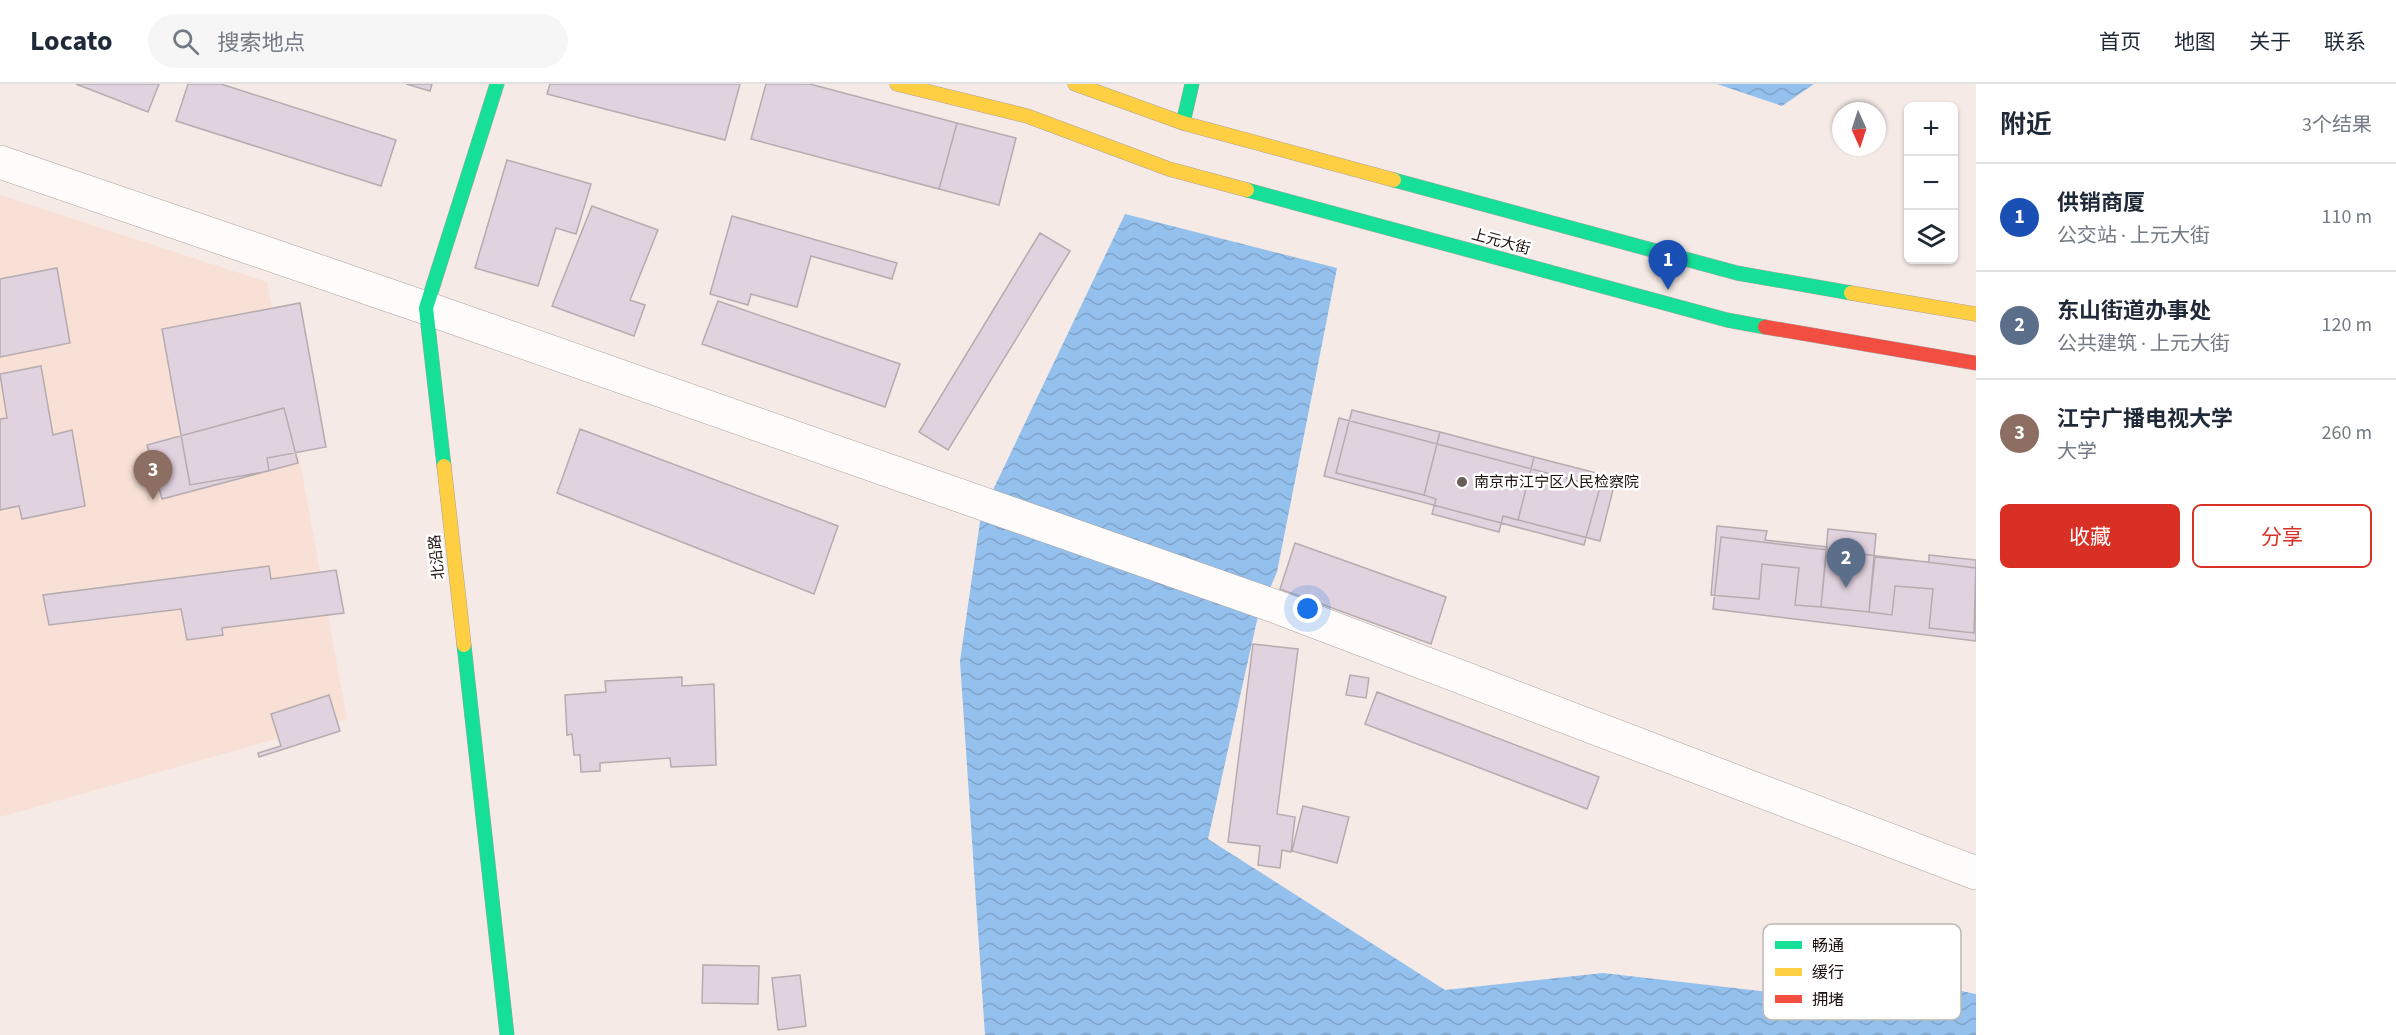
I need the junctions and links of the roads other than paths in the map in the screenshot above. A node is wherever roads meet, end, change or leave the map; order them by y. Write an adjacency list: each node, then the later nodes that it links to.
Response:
1 (496, 84): 7 (main road, 北沿路)
2 (897, 84): 9 (main road, 上元大街)
3 (1075, 84): 5 (main road)
4 (1192, 84): 5 (main road)
5 (1183, 123): 8 (main road)
6 (0, 162): 7 (street)
7 (426, 308): 10 (street); 11 (main road, 北沿路)
8 (1976, 314)
9 (1976, 363)
10 (1976, 873)
11 (507, 1035)

